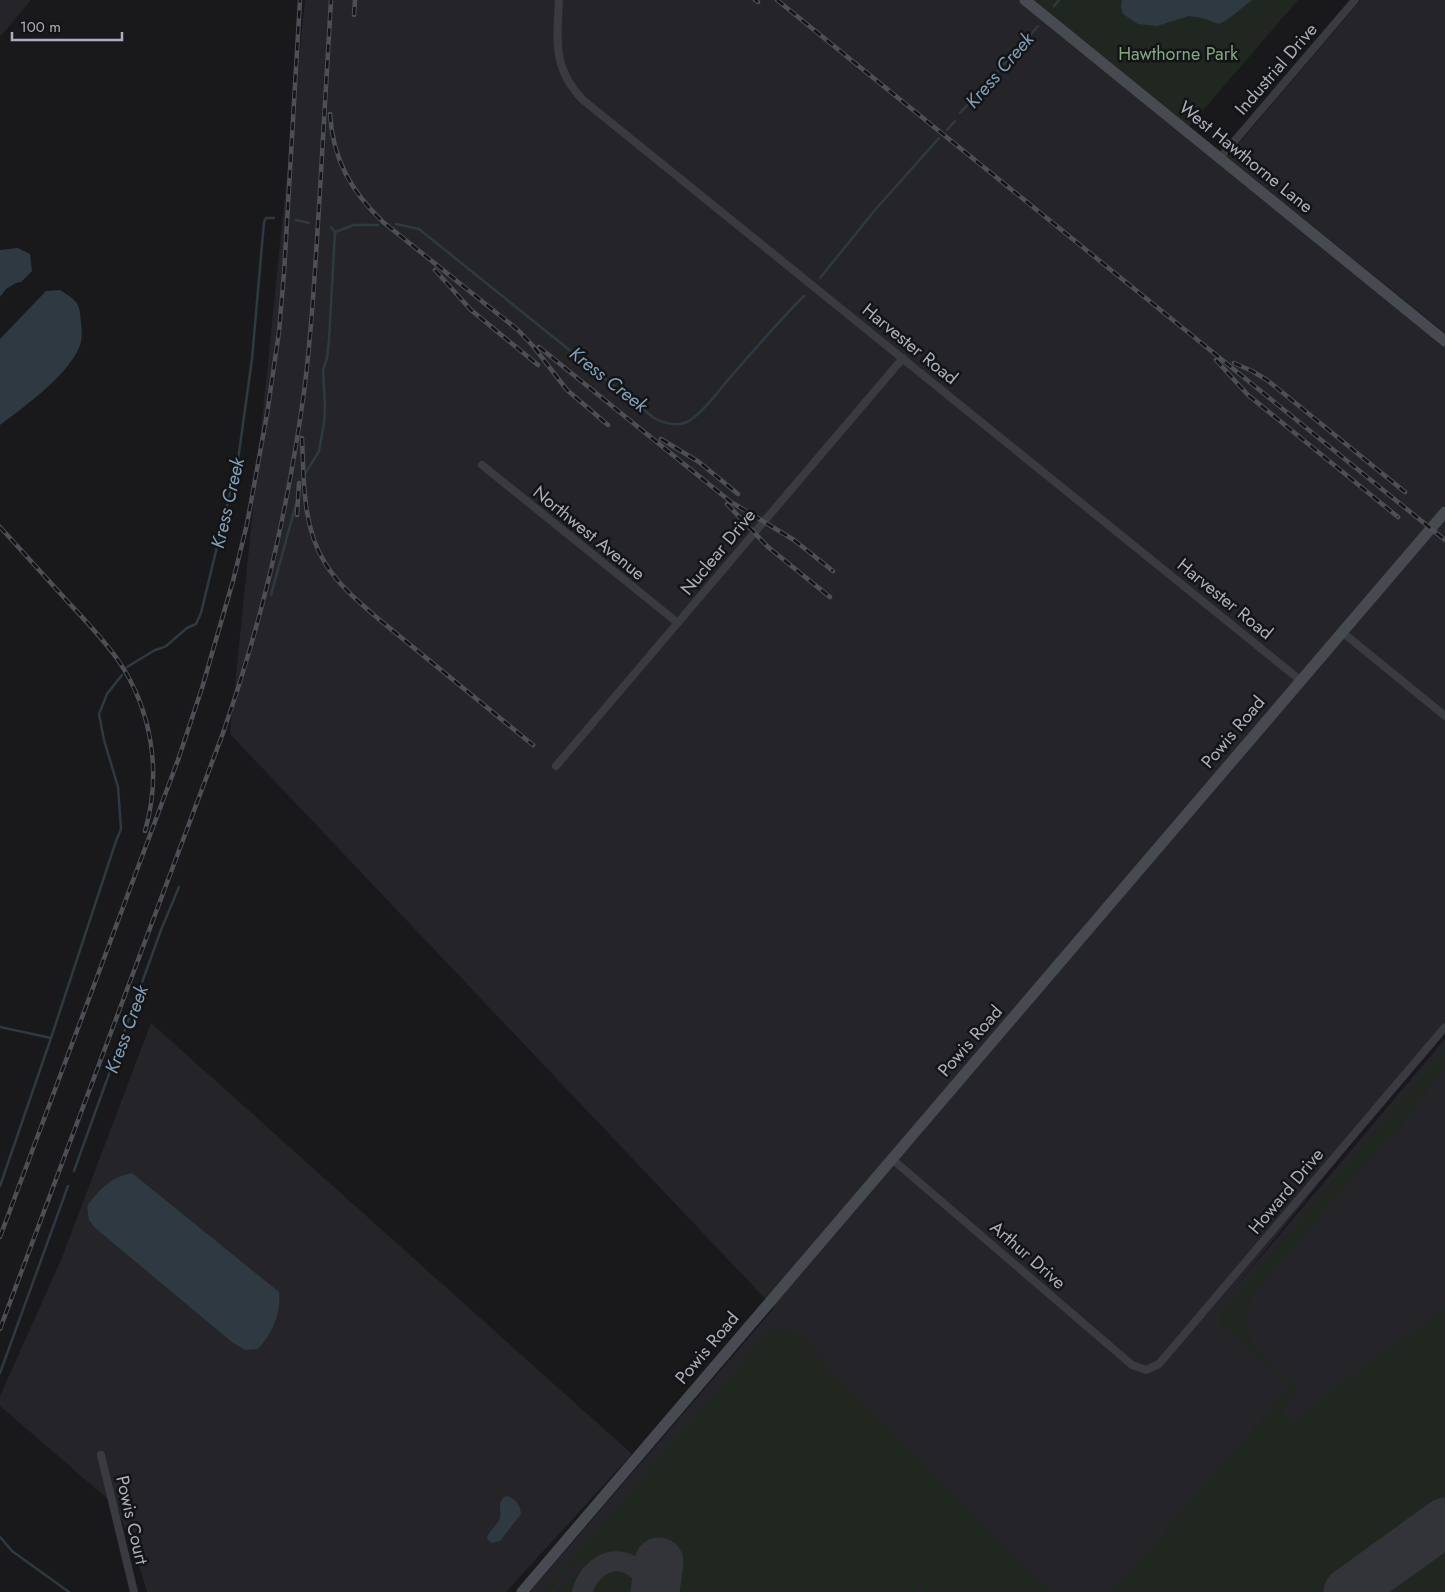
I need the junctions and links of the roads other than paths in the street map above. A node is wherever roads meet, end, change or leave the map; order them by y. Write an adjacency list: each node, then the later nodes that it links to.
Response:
1 (559, 0): 6 (street, Harvester Road)
2 (1025, 0): 4 (street, West Hawthorne Lane)
3 (1355, 0): 4 (street, Industrial Drive)
4 (1220, 158): 5 (street, West Hawthorne Lane)
5 (1445, 341)
6 (903, 358): 9 (street, Nuclear Drive); 11 (street, Harvester Road)
7 (482, 465): 9 (street, Northwest Avenue)
8 (1445, 512): 10 (street, Powis Road)
9 (678, 623): 13 (street, Nuclear Drive)
10 (1342, 632): 11 (street, Powis Road); 12 (street)
11 (1300, 680): 15 (street, Powis Road)
12 (1445, 716)
13 (556, 766)
14 (1445, 1027): 16 (street, Howard Drive)
15 (892, 1159): 16 (street, Arthur Drive); 19 (street, Powis Road)
16 (1146, 1370)
17 (101, 1455): 18 (street, Powis Court)
18 (134, 1592)
19 (522, 1592)

